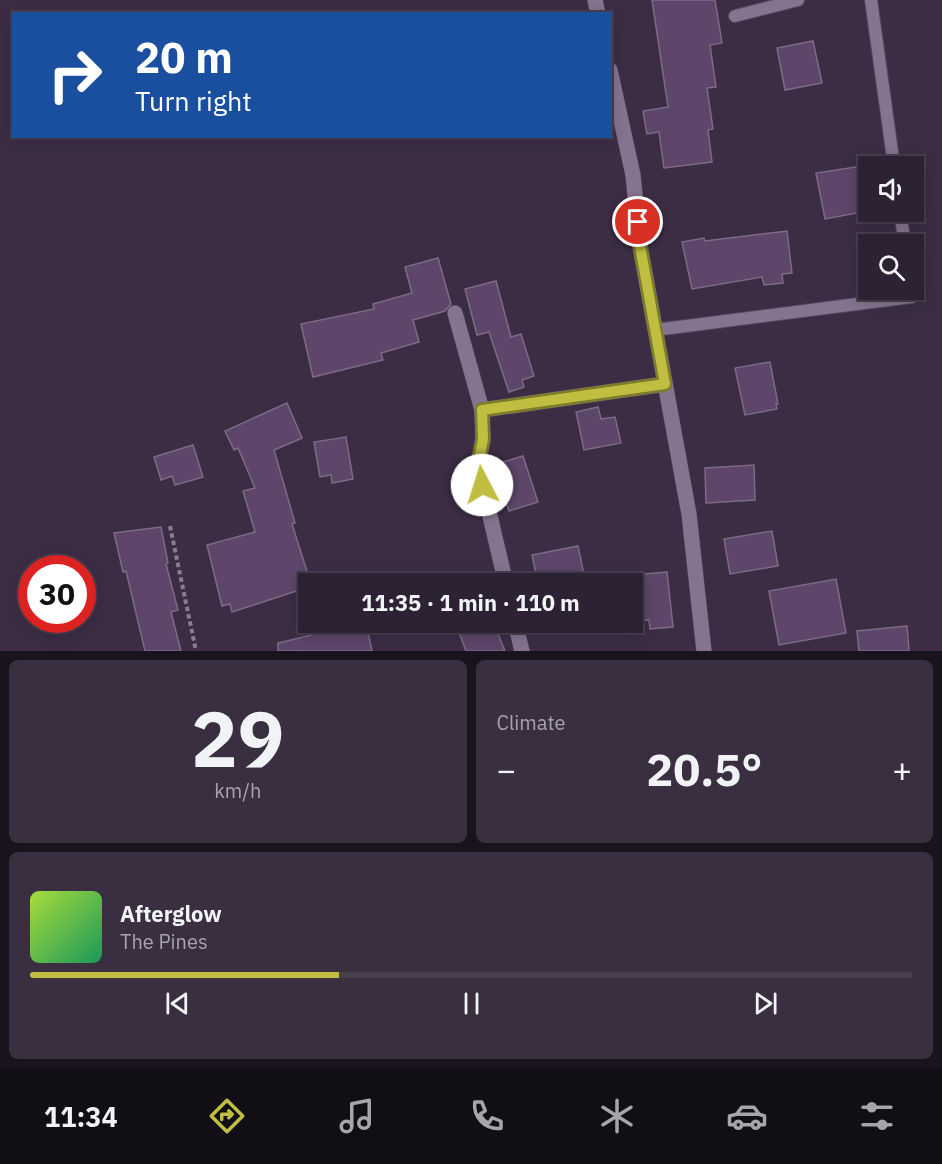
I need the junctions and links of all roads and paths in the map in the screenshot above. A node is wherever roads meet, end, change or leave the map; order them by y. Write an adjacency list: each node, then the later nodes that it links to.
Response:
1 (798, 0): 3 (lane)
2 (871, 0): 5 (lane)
3 (735, 16)
4 (612, 79): 8 (street)
5 (893, 156)
6 (889, 300): 8 (lane)
7 (455, 312): 10 (street)
8 (656, 330): 9 (street)
9 (665, 384): 10 (street); 16 (street)
10 (482, 410): 12 (street)
11 (170, 526): 14 (path)
12 (503, 573)
13 (518, 633): 15 (street)
14 (196, 651)
15 (522, 651)
16 (704, 651)

